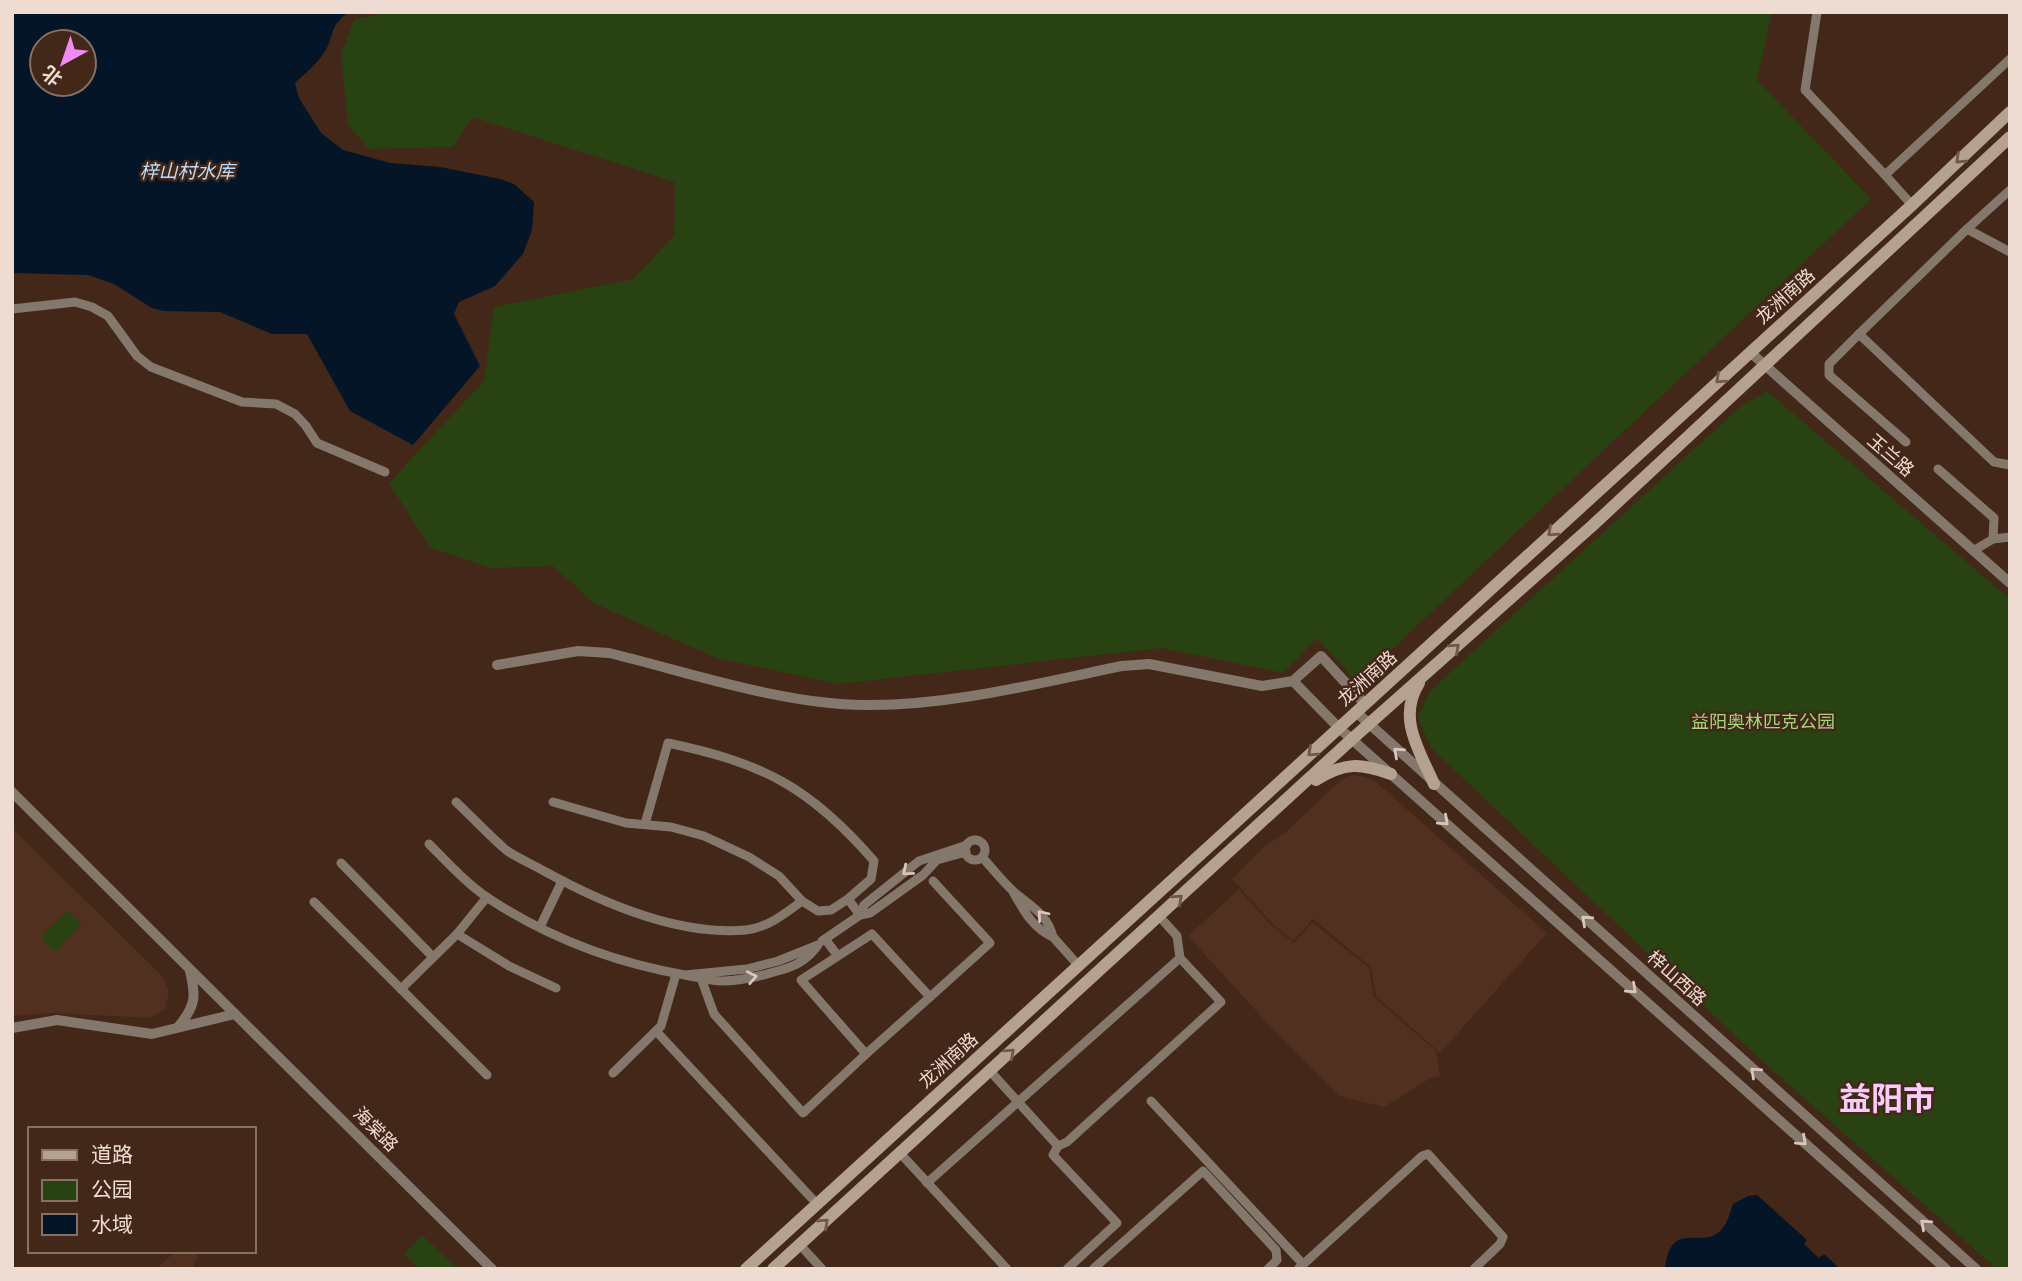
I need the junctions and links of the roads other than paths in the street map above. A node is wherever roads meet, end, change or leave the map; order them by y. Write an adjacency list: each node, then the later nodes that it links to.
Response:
1 (1817, 12): 5 (street)
2 (2010, 59): 5 (street)
3 (2010, 112): 7 (main road, 龙洲南路, one-way to 7)
4 (2010, 137): 13 (main road, 龙洲南路)
5 (1885, 175): 7 (street)
6 (2010, 190): 8 (street)
7 (1912, 205): 12 (main road, 龙洲南路)
8 (1967, 229): 9 (street); 11 (street)
9 (2010, 252)
10 (12, 309): 17 (street)
11 (1859, 334): 14 (street); 15 (street)
12 (1750, 352): 13 (street, 玉兰路); 25 (main road, 龙洲南路, one-way to 25)
13 (1765, 366): 20 (street, 玉兰路); 23 (main road, 龙洲南路, one-way to 13)
14 (1906, 442)
15 (2010, 465)
16 (1938, 469): 19 (street)
17 (385, 472)
18 (2010, 537): 19 (street)
19 (1993, 539): 20 (street)
20 (1973, 551): 21 (street, 玉兰路)
21 (2010, 583)
22 (497, 665): 24 (street)
23 (1423, 677): 26 (main road, 龙洲南路); 30 (main road)
24 (1293, 681): 25 (street, 梓山西路); 27 (street)
25 (1361, 708): 26 (street, 梓山西路); 27 (main road, 龙洲南路)
26 (1369, 725): 28 (main road, 龙洲南路); 30 (street, 梓山西路, one-way to 26)
27 (1338, 727): 28 (street); 54 (main road, 龙洲南路, one-way to 54)
28 (1352, 740): 29 (street); 32 (main road, 龙洲南路)
29 (1391, 774): 32 (main road); 86 (street, one-way to 86)
30 (1434, 783): 87 (street, 梓山西路, one-way to 30)
31 (12, 792): 55 (street, 海棠路)
32 (1292, 795): 47 (main road, 龙洲南路, one-way to 32)
33 (456, 802): 40 (street)
34 (552, 802): 35 (street)
35 (645, 824): 43 (street); 44 (street)
36 (429, 844): 42 (street)
37 (966, 849): 38 (street); 38 (street); 46 (street)
38 (982, 857): 54 (street)
39 (341, 863): 52 (street)
40 (562, 881): 44 (street); 48 (street)
41 (933, 881): 60 (street)
42 (487, 897): 48 (street); 49 (street)
43 (848, 899): 44 (street); 46 (street)
44 (802, 901)
45 (314, 902): 59 (street)
46 (860, 915): 50 (street)
47 (1159, 916): 53 (street); 66 (main road, 龙洲南路, one-way to 47)
48 (540, 927): 56 (street)
49 (457, 934): 52 (street); 58 (street)
50 (822, 942): 51 (street); 56 (street); 57 (street, one-way to 50)
51 (838, 956): 60 (street); 65 (street)
52 (433, 957): 59 (street)
53 (1180, 958): 70 (street); 71 (street)
54 (1078, 965): 74 (main road, 龙洲南路)
55 (190, 969): 61 (street, 海棠路); 62 (street)
56 (680, 974): 57 (street); 64 (street)
57 (701, 978): 65 (street)
58 (556, 988)
59 (401, 989): 68 (street)
60 (930, 996): 65 (street)
61 (235, 1014): 62 (street); 77 (street, 海棠路)
62 (179, 1026): 63 (street)
63 (12, 1028)
64 (656, 1031): 67 (street); 74 (street)
65 (866, 1054)
66 (990, 1070): 70 (street); 72 (main road, 龙洲南路)
67 (613, 1073)
68 (487, 1074)
69 (1151, 1101): 76 (street)
70 (1018, 1102): 71 (street); 73 (street)
71 (1058, 1146): 82 (street)
72 (900, 1153): 73 (street); 75 (main road, 龙洲南路, one-way to 72)
73 (927, 1183): 81 (street)
74 (817, 1205): 78 (main road, 龙洲南路)
75 (800, 1245): 79 (main road, 龙洲南路); 80 (street)
76 (1301, 1266): 85 (street)
77 (492, 1269)
78 (746, 1269)
79 (773, 1269)
80 (822, 1269)
81 (1007, 1269)
82 (1067, 1269)
83 (1093, 1269): 84 (street)
84 (1268, 1269)
85 (1474, 1269)
86 (1946, 1269)
87 (1976, 1269)

